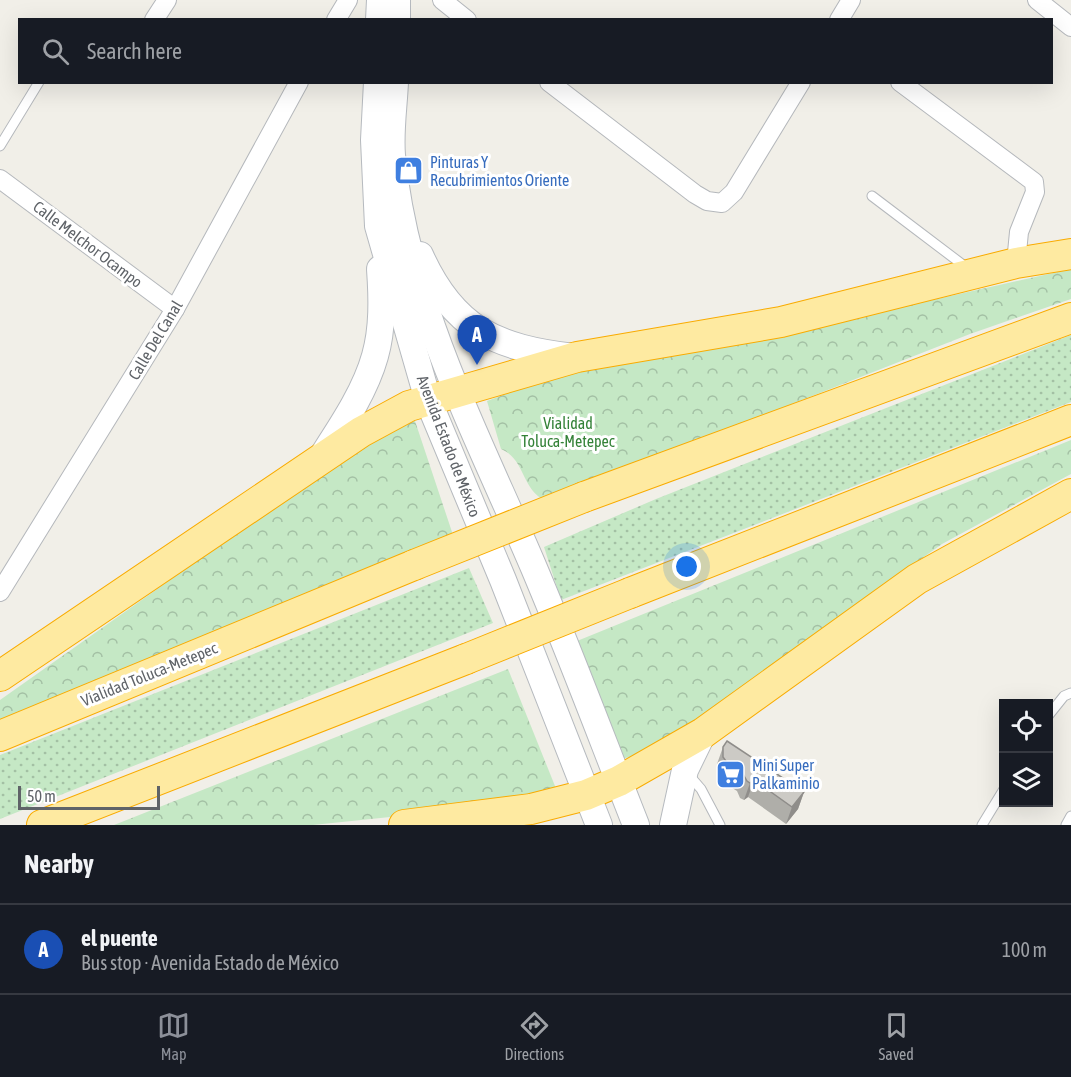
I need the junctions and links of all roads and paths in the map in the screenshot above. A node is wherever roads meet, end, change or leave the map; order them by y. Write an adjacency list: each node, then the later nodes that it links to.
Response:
1 (167, 0): 8 (street)
2 (348, 0): 9 (street)
3 (380, 0): 10 (main road)
4 (397, 0): 11 (main road)
5 (442, 0): 12 (street)
6 (851, 0): 13 (street)
7 (1037, 0): 14 (street)
8 (155, 18)
9 (337, 18)
10 (379, 18)
11 (397, 18)
12 (464, 18)
13 (840, 18)
14 (1071, 27)
15 (38, 84): 22 (lane)
16 (298, 84): 30 (street, Calle Del Canal)
17 (377, 84): 26 (main road, Avenida Estado de México)
18 (395, 84): 25 (main road, Avenida Estado de México)
19 (552, 84): 20 (street)
20 (800, 84)
21 (903, 84): 28 (street)
22 (0, 146)
23 (0, 179): 30 (street, Calle Melchor Ocampo)
24 (872, 196): 29 (lane)
25 (399, 209): 32 (main road); 33 (main road, Avenida Estado de México)
26 (378, 226): 34 (main road, Avenida Estado de México); 36 (main road)
27 (1071, 254): 28 (highway)
28 (1016, 263): 29 (highway)
29 (973, 273): 32 (highway)
30 (176, 309): 38 (street, Calle Del Canal)
31 (1071, 318): 43 (highway, Vialidad Toluca-Metepec, bridge)
32 (577, 357): 33 (highway)
33 (457, 391): 34 (highway); 45 (main road, Avenida Estado de México)
34 (428, 400): 36 (highway); 46 (main road, Avenida Estado de México)
35 (1071, 420): 50 (highway, bridge)
36 (318, 462): 39 (highway)
37 (1071, 494): 42 (highway)
38 (0, 592)
39 (0, 676)
40 (1071, 693): 41 (lane)
41 (1053, 710)
42 (703, 733): 44 (main road); 45 (highway)
43 (0, 736)
44 (685, 770): 54 (main road); 55 (lane)
45 (619, 782): 46 (highway); 53 (main road, Avenida Estado de México)
46 (586, 795): 49 (highway); 52 (main road, Avenida Estado de México)
47 (999, 797): 56 (lane)
48 (1071, 816): 57 (lane)
49 (476, 821): 51 (highway)
50 (42, 825)
51 (404, 825)
52 (599, 825)
53 (636, 825)
54 (674, 825)
55 (720, 825)
56 (982, 825)
57 (1066, 825)

